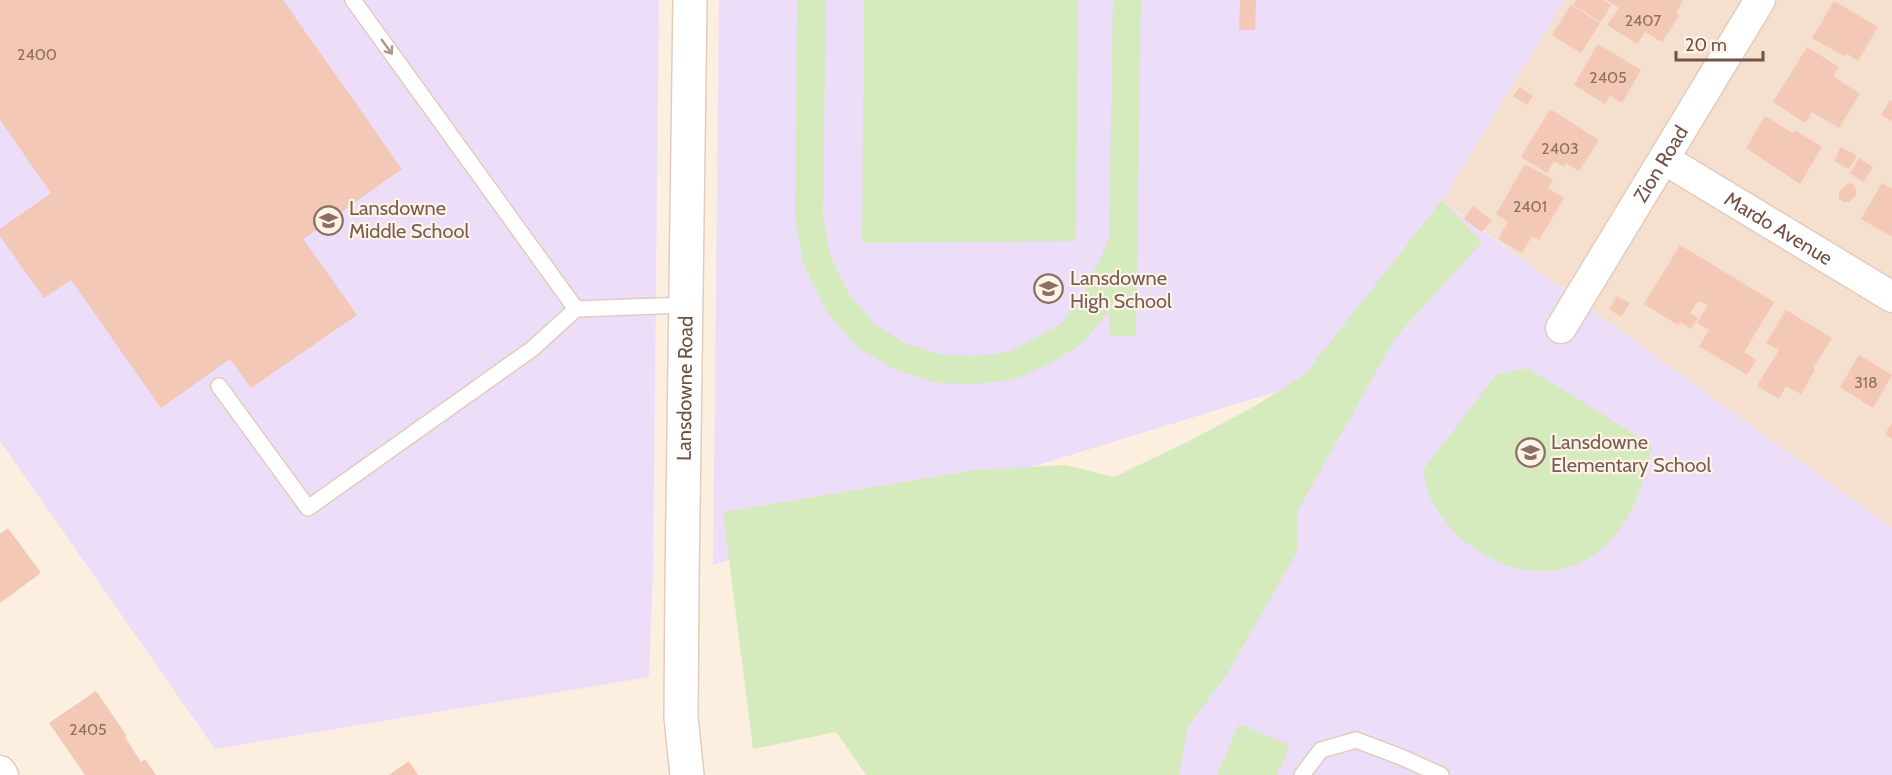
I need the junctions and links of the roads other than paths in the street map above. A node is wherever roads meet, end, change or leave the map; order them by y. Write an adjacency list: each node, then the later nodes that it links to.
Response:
1 (353, 0): 7 (lane, one-way to 7)
2 (690, 0): 6 (street, Lansdowne Road)
3 (1760, 0): 4 (street, Zion Road)
4 (1664, 159): 5 (street, Mardo Avenue); 8 (street, Zion Road)
5 (1892, 297)
6 (686, 305): 7 (lane); 12 (street, Lansdowne Road)
7 (576, 309): 9 (lane)
8 (1561, 328)
9 (219, 386)
10 (0, 771): 11 (street)
11 (3, 775)
12 (687, 775)
13 (1302, 775): 14 (lane)
14 (1441, 775)

